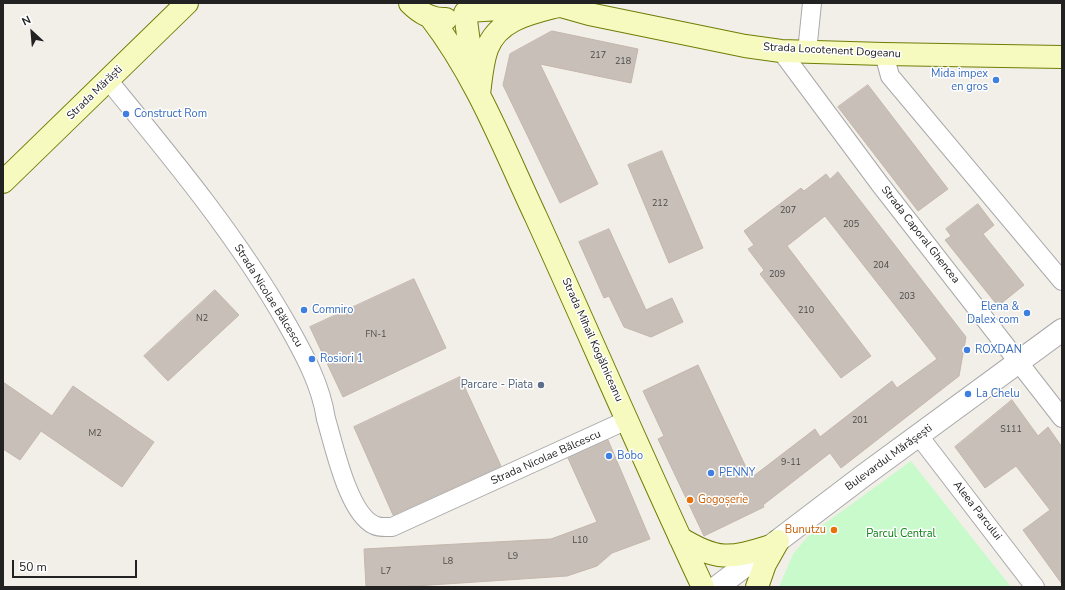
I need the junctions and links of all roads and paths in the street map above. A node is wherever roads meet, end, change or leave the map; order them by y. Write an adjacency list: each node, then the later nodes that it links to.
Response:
1 (187, 3): 11 (main road, Strada Mărăști)
2 (410, 3): 6 (main road)
3 (812, 3): 8 (street)
4 (554, 4): 5 (main road, Strada Locotenent Dogeanu); 7 (main road, Strada Locotenent Dogeanu); 12 (main road)
5 (469, 9): 6 (main road, Strada Locotenent Dogeanu); 12 (main road, Strada Mihail Kogălniceanu)
6 (431, 18): 12 (main road, Strada Mihail Kogălniceanu)
7 (781, 51): 8 (main road, Strada Locotenent Dogeanu); 16 (street, Strada Caporal Ghencea)
8 (807, 52): 9 (main road, Strada Locotenent Dogeanu)
9 (884, 54): 10 (main road, Strada Locotenent Dogeanu); 14 (street)
10 (1062, 57)
11 (108, 80): 13 (main road, Strada Mărăști); 18 (street, Strada Nicolae Bălcescu)
12 (479, 94): 18 (main road, Strada Mihail Kogălniceanu)
13 (3, 182)
14 (1062, 281)
15 (1062, 330): 16 (street, Bulevardul Mărășești)
16 (1018, 362): 17 (street, Strada Caporal Ghencea); 19 (street, Bulevardul Mărășești)
17 (1062, 418)
18 (627, 420): 20 (main road, Strada Mihail Kogălniceanu)
19 (919, 436): 21 (street, Bulevardul Mărășești); 25 (street, Aleea Parcului)
20 (680, 538): 21 (main road); 22 (main road, Strada Mihail Kogălniceanu)
21 (774, 544): 23 (street, Bulevardul Mărășești); 24 (main road)
22 (703, 587)
23 (717, 587)
24 (757, 587)
25 (1035, 587)

